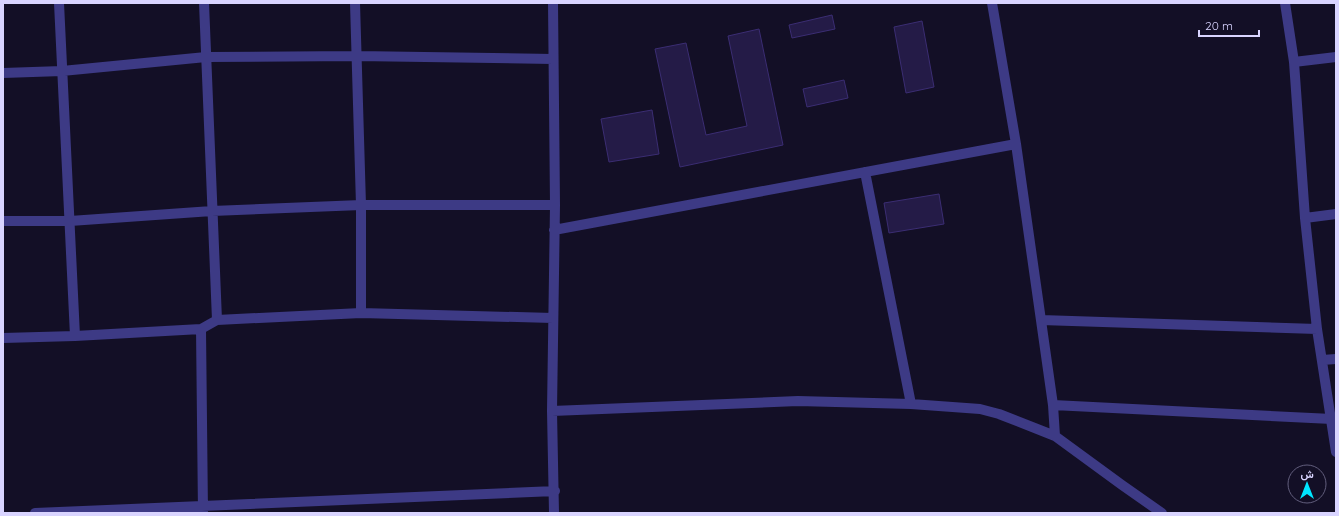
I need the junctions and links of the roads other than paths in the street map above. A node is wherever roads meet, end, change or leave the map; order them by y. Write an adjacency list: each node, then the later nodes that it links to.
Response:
1 (59, 3): 12 (street)
2 (204, 3): 8 (street)
3 (355, 3): 7 (street)
4 (553, 3): 10 (street)
5 (992, 3): 14 (street)
6 (1285, 3): 11 (street)
7 (357, 56): 8 (street); 10 (street); 16 (street)
8 (206, 57): 12 (street); 18 (street)
9 (1336, 57): 11 (street)
10 (552, 59): 17 (street)
11 (1294, 62): 20 (street)
12 (62, 71): 13 (street); 22 (street)
13 (3, 73)
14 (1016, 144): 15 (street); 27 (street)
15 (865, 172): 23 (street); 34 (street)
16 (361, 205): 17 (street); 18 (street); 24 (street)
17 (555, 205): 23 (street)
18 (212, 211): 22 (street); 26 (street)
19 (1336, 214): 20 (street)
20 (1305, 218): 28 (street)
21 (3, 221): 22 (street)
22 (70, 221): 30 (street)
23 (554, 230): 25 (street)
24 (361, 312): 25 (street); 26 (street)
25 (553, 318): 36 (street)
26 (217, 320): 29 (street)
27 (1041, 320): 28 (street); 35 (street)
28 (1317, 329): 33 (street)
29 (201, 330): 30 (street); 41 (street)
30 (75, 336): 31 (street)
31 (3, 338)
32 (1336, 359): 33 (street)
33 (1322, 360): 37 (street)
34 (911, 404): 36 (street); 38 (street)
35 (1053, 405): 37 (street); 38 (street)
36 (552, 411): 40 (street)
37 (1332, 419): 39 (street)
38 (1054, 436): 44 (street)
39 (1336, 452)
40 (555, 491): 41 (street); 43 (street)
41 (203, 510): 42 (street)
42 (35, 513)
43 (554, 513)
44 (1162, 513)

